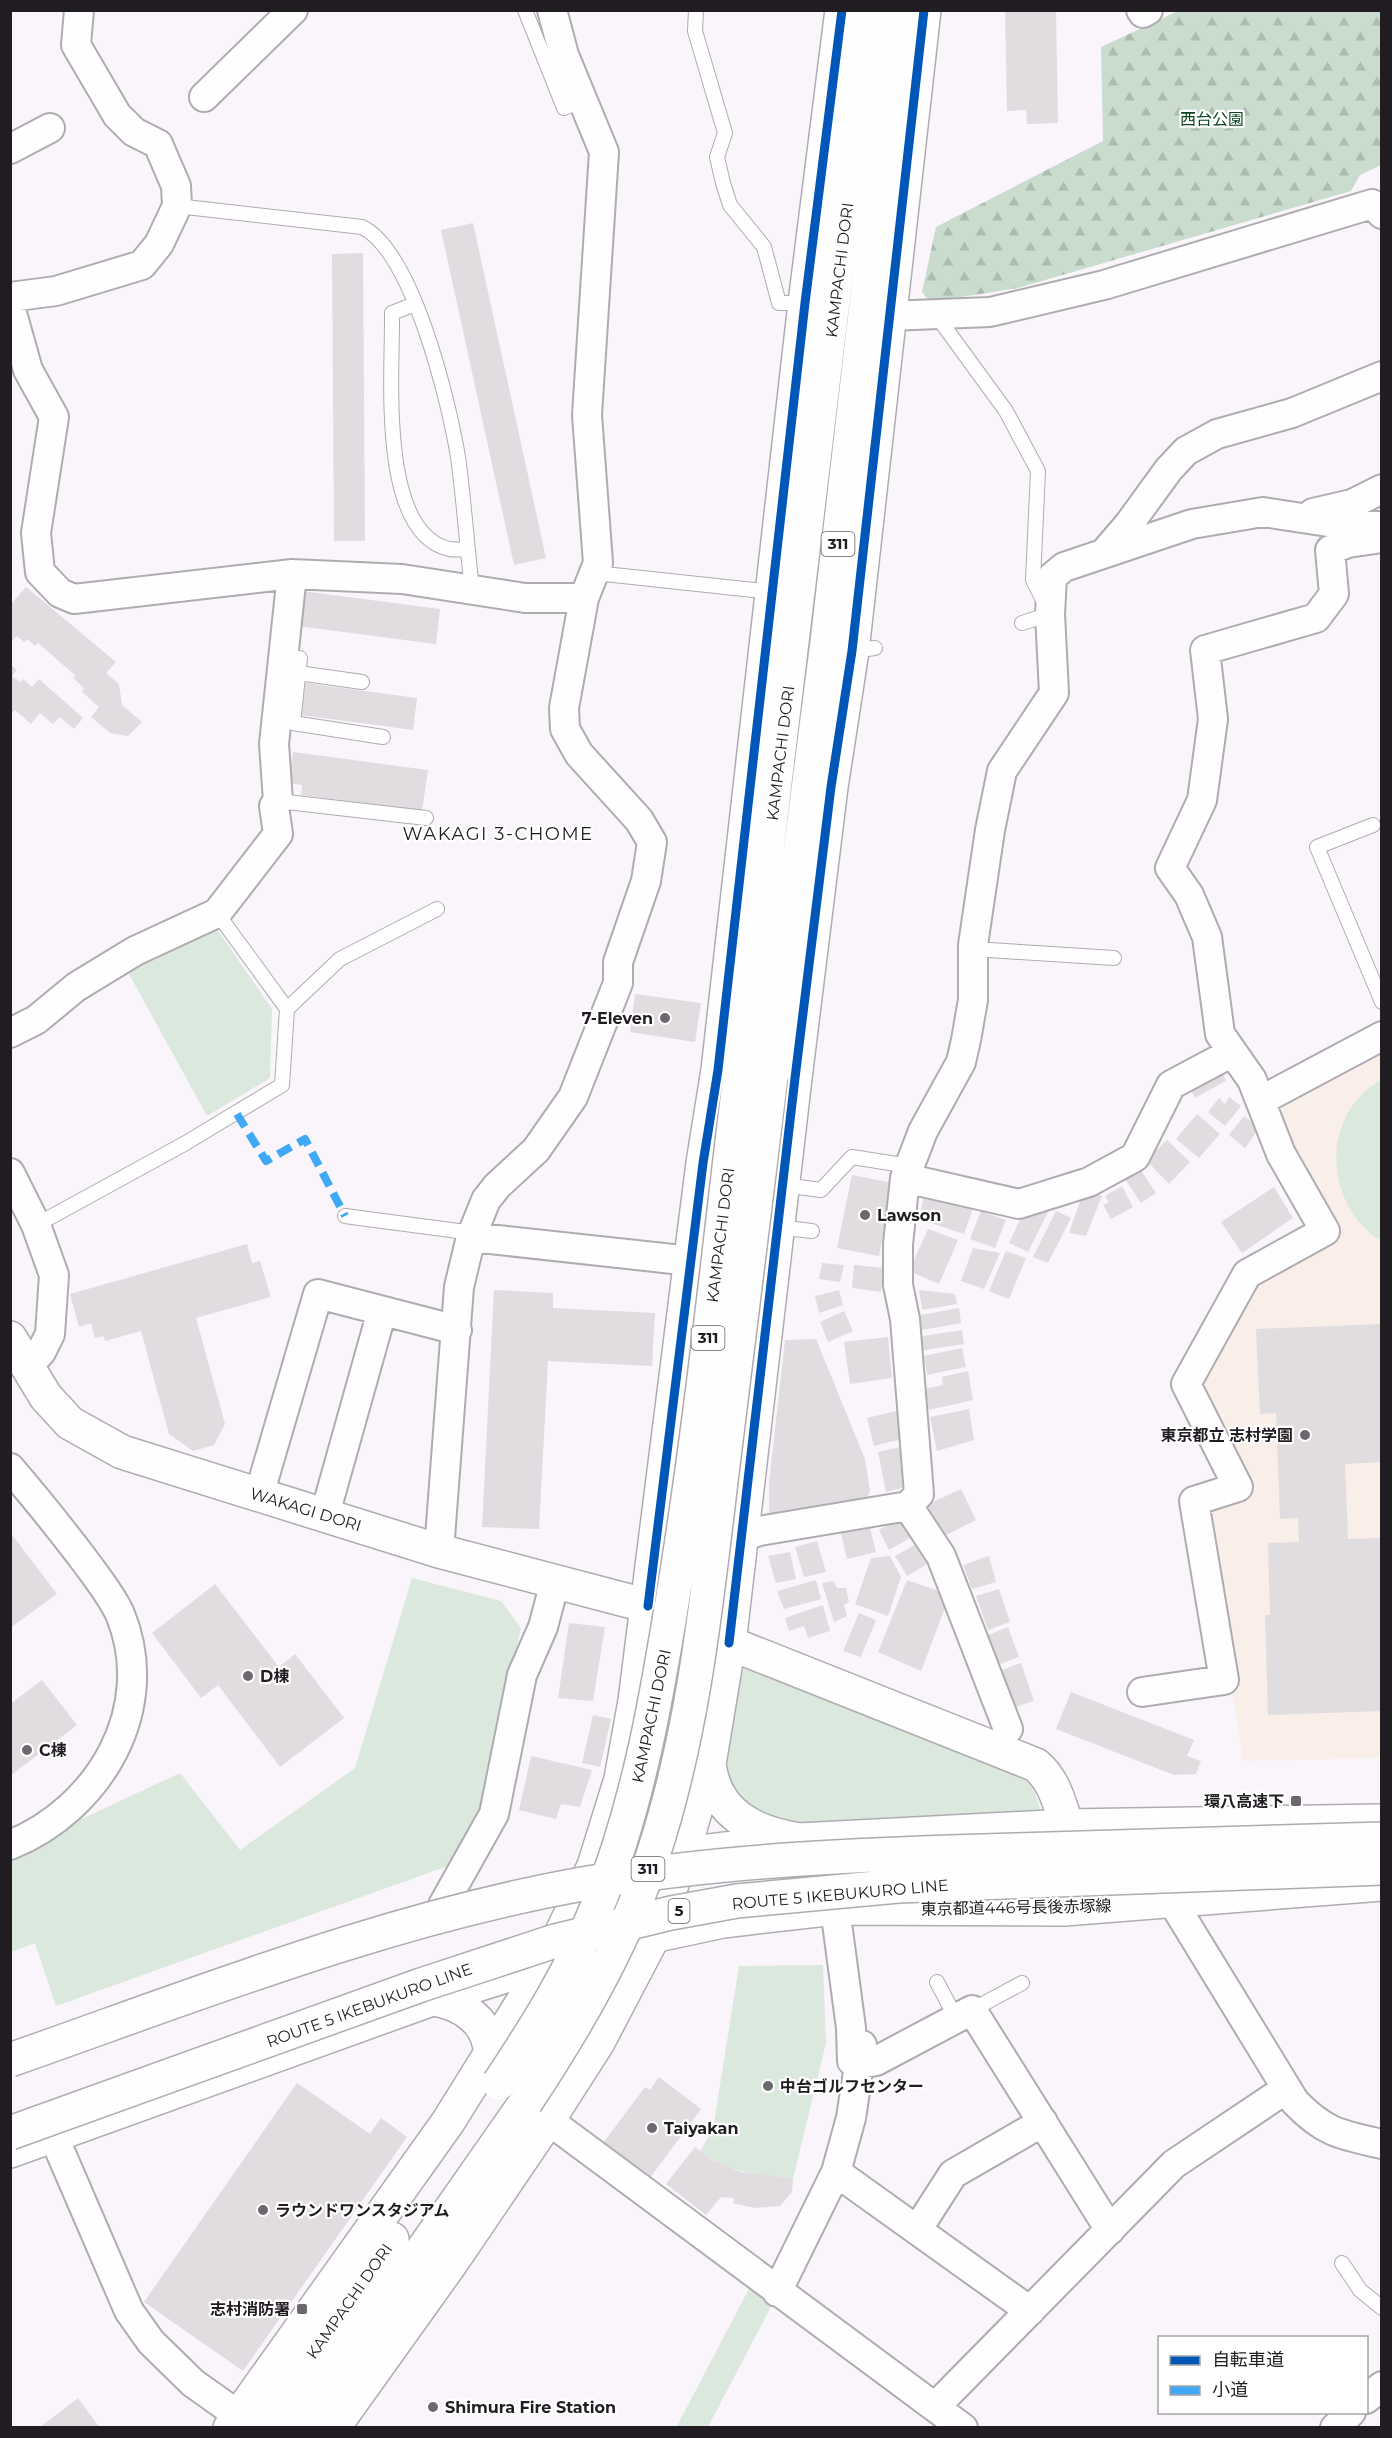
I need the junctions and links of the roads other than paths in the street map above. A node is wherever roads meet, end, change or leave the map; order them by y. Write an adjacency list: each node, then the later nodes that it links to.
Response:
1 (79, 10): 16 (street)
2 (525, 10): 13 (lane)
3 (552, 10): 13 (street)
4 (696, 10): 20 (lane)
5 (842, 10): 20 (main road)
6 (868, 10): 40 (main road, KAMPACHI DORI / 311)
7 (900, 10): 40 (main road, KAMPACHI DORI / 311)
8 (924, 10): 23 (main road)
9 (1141, 10): 10 (street)
10 (1148, 10)
11 (278, 14): 12 (street)
12 (204, 97)
13 (583, 100): 32 (street)
14 (50, 128): 15 (street)
15 (10, 149)
16 (177, 206): 18 (street); 19 (lane)
17 (1382, 214): 22 (street)
18 (10, 297)
19 (415, 304): 29 (lane); 29 (lane)
20 (813, 304): 34 (main road)
21 (10, 306): 31 (street)
22 (936, 315): 23 (street); 35 (lane)
23 (888, 316): 40 (main road)
24 (1382, 376): 30 (street)
25 (1382, 489): 26 (street)
26 (1294, 517): 27 (street); 30 (street)
27 (1382, 526)
28 (1382, 538): 52 (street)
29 (468, 549): 33 (lane)
30 (1104, 553): 35 (street)
31 (292, 574): 33 (street); 37 (street)
32 (590, 585): 33 (street); 34 (lane); 62 (street)
33 (472, 589)
34 (773, 592): 40 (main road)
35 (1050, 614): 36 (lane); 46 (street)
36 (1022, 623)
37 (290, 664): 38 (lane); 39 (lane); 41 (street)
38 (363, 682)
39 (383, 737)
40 (792, 781): 53 (main road, KAMPACHI DORI / 311); 53 (main road); 53 (main road); 53 (main road)
41 (278, 801): 42 (lane); 45 (street)
42 (426, 818)
43 (1373, 825): 48 (lane)
44 (437, 909): 49 (lane)
45 (217, 913): 49 (lane); 50 (street)
46 (974, 949): 47 (lane); 55 (street)
47 (1114, 958)
48 (1382, 1002)
49 (287, 1009): 59 (lane)
50 (10, 1033)
51 (1382, 1036): 54 (street)
52 (1231, 1053): 54 (street); 55 (street)
53 (756, 1073): 57 (main road); 63 (main road); 121 (main road, KAMPACHI DORI / 311, bridge); 122 (main road, KAMPACHI DORI / 311, bridge)
54 (1262, 1100): 78 (street)
55 (907, 1172): 57 (lane); 70 (street)
56 (10, 1173): 59 (street)
57 (782, 1185): 60 (main road)
58 (345, 1216): 62 (lane)
59 (36, 1225): 67 (street)
60 (777, 1227): 61 (lane); 73 (main road)
61 (812, 1231)
62 (472, 1235): 63 (street); 65 (street)
63 (691, 1261): 72 (main road)
64 (382, 1311): 65 (street); 69 (street); 71 (street)
65 (457, 1330): 74 (street)
66 (10, 1338): 67 (main road, WAKAGI DORI)
67 (27, 1367): 69 (main road, WAKAGI DORI)
68 (10, 1468): 85 (street)
69 (259, 1495): 71 (main road, WAKAGI DORI)
70 (908, 1506): 73 (street); 79 (street)
71 (325, 1514): 74 (main road, WAKAGI DORI)
72 (658, 1530): 73 (street); 76 (main road)
73 (742, 1537): 77 (main road)
74 (440, 1551): 75 (main road, WAKAGI DORI)
75 (555, 1582): 76 (main road, WAKAGI DORI); 91 (street)
76 (648, 1606): 77 (main road, WAKAGI DORI); 87 (main road)
77 (729, 1643): 80 (main road); 82 (main road, WAKAGI DORI)
78 (1142, 1692)
79 (1008, 1729)
80 (709, 1764): 84 (main road); 86 (main road)
81 (1382, 1821): 82 (main road)
82 (1067, 1826): 84 (main road)
83 (1382, 1839): 101 (main road, ROUTE 5 IKEBUKURO LINE, bridge)
84 (800, 1840): 86 (main road)
85 (10, 1845)
86 (683, 1853): 87 (main road); 93 (main road)
87 (594, 1866): 91 (main road); 94 (main road)
88 (1382, 1868): 106 (main road, ROUTE 5 IKEBUKURO LINE / 5, bridge)
89 (1382, 1884): 90 (main road, 東京都道446号長後赤塚線)
90 (1172, 1901): 92 (main road, 東京都道446号長後赤塚線); 103 (street)
91 (443, 1905): 101 (main road)
92 (835, 1908): 93 (main road, 東京都道446号長後赤塚線); 102 (street)
93 (654, 1935): 94 (main road, 東京都道446号長後赤塚線); 104 (main road)
94 (547, 1963): 98 (main road, 東京都道446号長後赤塚線); 100 (main road)
95 (937, 1982): 99 (lane)
96 (861, 1983): 102 (street)
97 (1022, 1983): 99 (lane)
98 (432, 1999): 100 (main road); 107 (main road, 東京都道446号長後赤塚線)
99 (964, 2014): 102 (street); 105 (street)
100 (490, 2057): 121 (main road)
101 (10, 2061)
102 (860, 2064): 110 (street)
103 (1286, 2090): 108 (street); 112 (street)
104 (548, 2120): 114 (street); 123 (main road)
105 (1042, 2122): 111 (street); 112 (street)
106 (10, 2133)
107 (52, 2135): 109 (main road, 東京都道446号長後赤塚線); 121 (street)
108 (1382, 2144)
109 (10, 2151)
110 (836, 2172): 111 (street); 114 (street)
111 (917, 2230): 116 (street)
112 (1110, 2230): 116 (street)
113 (1342, 2263): 115 (lane)
114 (777, 2292): 119 (street)
115 (1382, 2308)
116 (1030, 2311): 119 (street)
117 (1382, 2386): 118 (street)
118 (1368, 2397)
119 (935, 2407): 124 (street)
120 (1350, 2414): 125 (street)
121 (243, 2423)
122 (298, 2427)
123 (333, 2427)
124 (963, 2427)
125 (1335, 2427)

